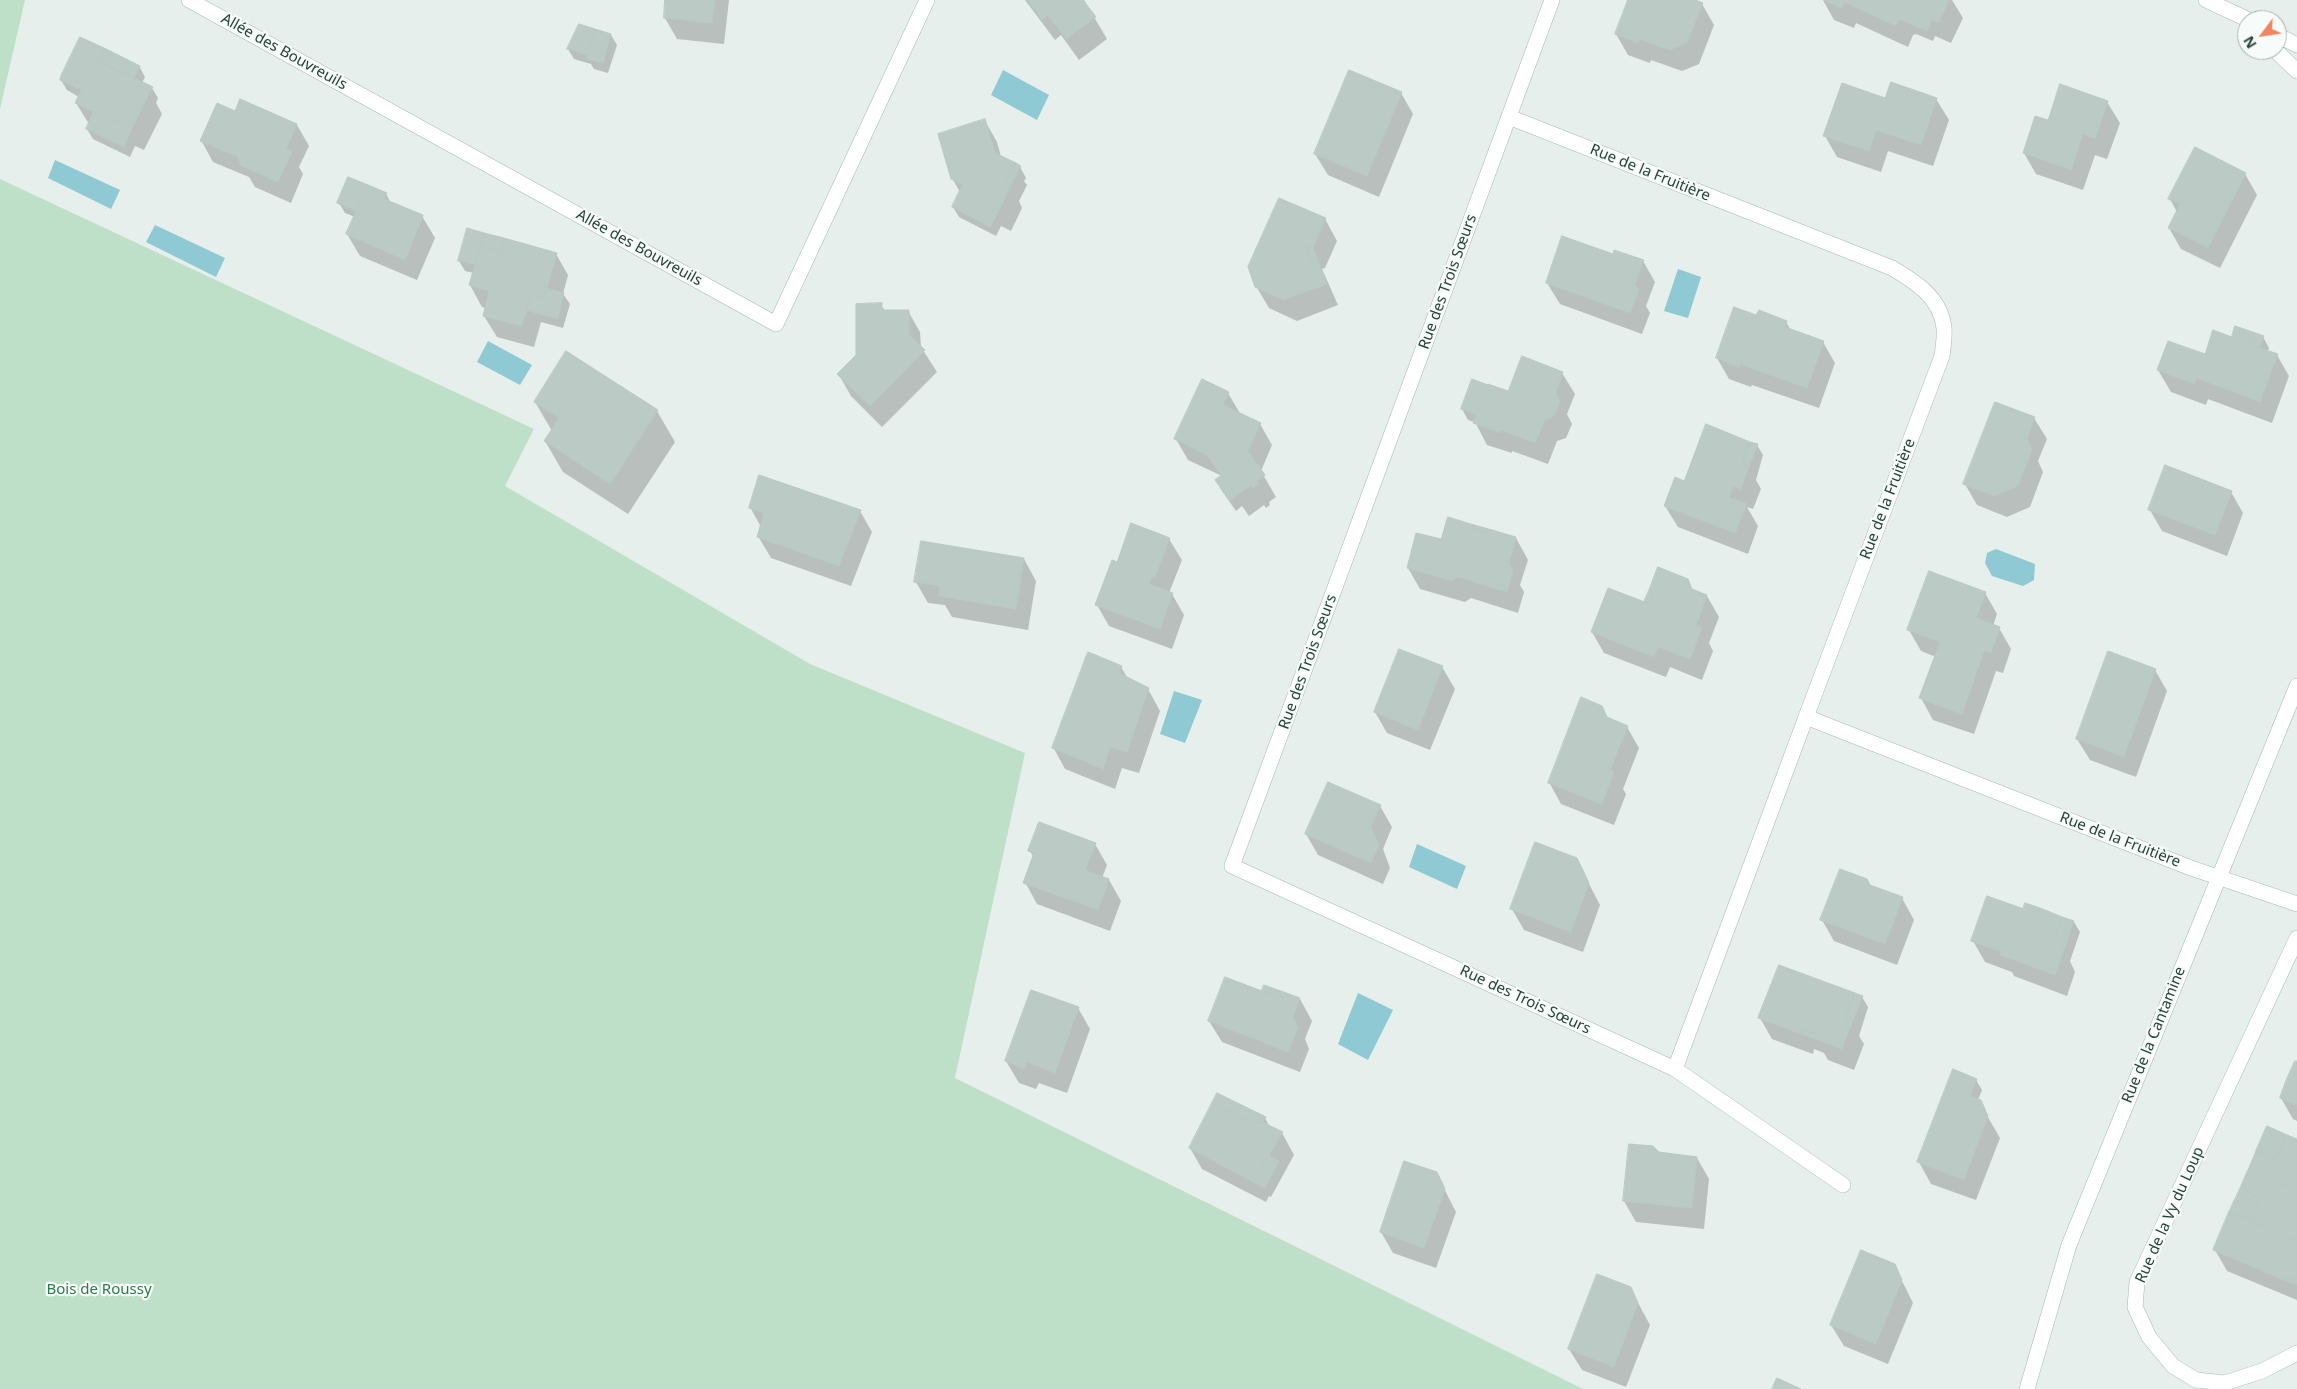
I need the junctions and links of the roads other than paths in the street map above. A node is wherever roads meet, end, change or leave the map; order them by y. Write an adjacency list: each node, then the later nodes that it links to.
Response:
1 (189, 0): 2 (street, Allée des Bouvreuils)
2 (927, 0)
3 (1552, 0): 8 (street, Rue des Trois Sœurs)
4 (2206, 0): 5 (street)
5 (2237, 15)
6 (2285, 60): 7 (street)
7 (2297, 71)
8 (1509, 117): 10 (street, Rue de la Fruitière); 14 (street, Rue des Trois Sœurs)
9 (2297, 686): 11 (street, Rue de la Cantamine)
10 (1806, 717): 11 (street, Rue de la Fruitière); 14 (street)
11 (2218, 878): 12 (street); 17 (street, Rue de la Cantamine)
12 (2297, 904)
13 (2297, 938): 16 (street, Rue de la Vy du Loup)
14 (1675, 1069): 15 (street, Rue des Trois Sœurs)
15 (1843, 1185)
16 (2297, 1353)
17 (2027, 1389)

